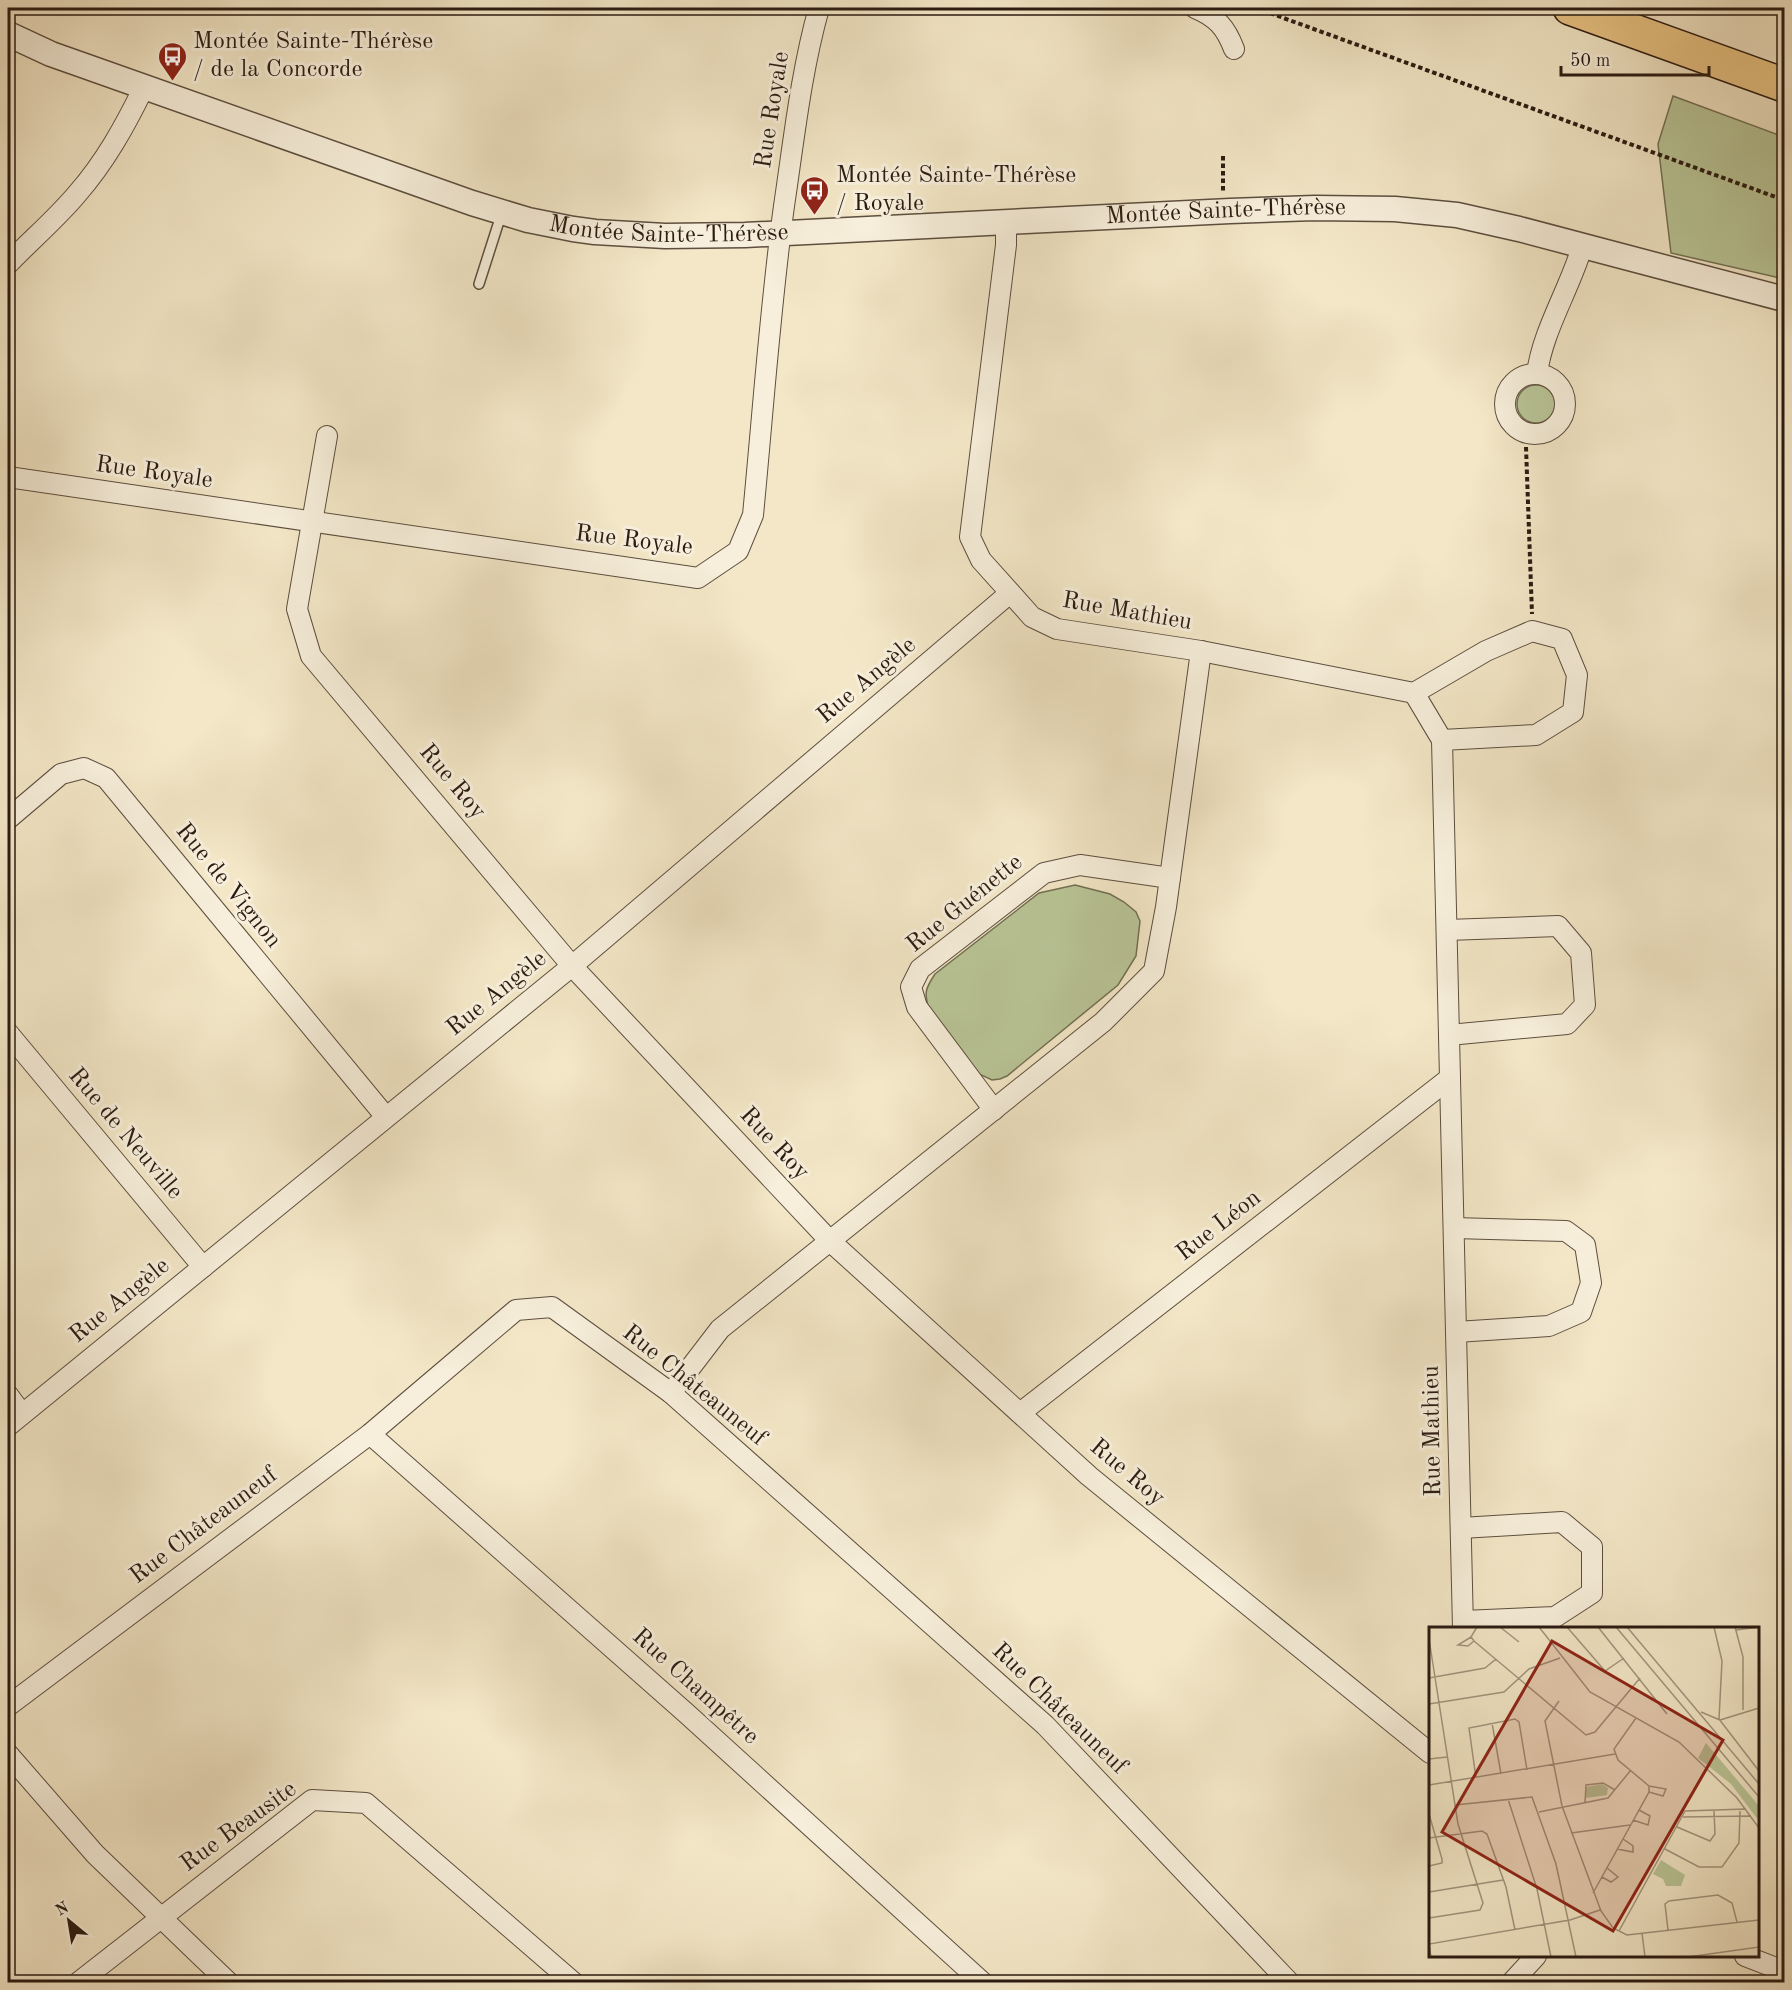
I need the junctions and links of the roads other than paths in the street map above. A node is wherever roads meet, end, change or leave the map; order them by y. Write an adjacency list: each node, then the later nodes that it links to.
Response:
1 (819, 8): 10 (street, Rue Royale)
2 (1195, 8): 5 (street)
3 (1570, 8): 6 (highway)
4 (8, 34): 7 (street, Montée Sainte-Thérèse)
5 (1234, 49)
6 (1785, 85)
7 (144, 87): 8 (street, Montée Sainte-Thérèse); 12 (street)
8 (502, 212): 10 (street, Montée Sainte-Thérèse); 13 (lane)
9 (1006, 222): 10 (street, Montée Sainte-Thérèse); 11 (street, Montée Sainte-Thérèse); 19 (street, Rue Mathieu)
10 (780, 233): 18 (street, Rue Royale)
11 (1582, 247): 14 (street, Montée Sainte-Thérèse); 15 (street)
12 (8, 264)
13 (479, 284)
14 (1785, 299)
15 (1537, 374)
16 (327, 436): 18 (street, Rue Roy)
17 (8, 477): 18 (street, Rue Royale)
18 (312, 522): 26 (street, Rue Roy)
19 (1010, 593): 20 (street, Rue Mathieu); 26 (street, Rue Angèle)
20 (1201, 651): 21 (street, Rue Mathieu); 24 (street)
21 (1414, 693): 22 (street, Rue Mathieu); 22 (street)
22 (1442, 740): 25 (street, Rue Mathieu)
23 (8, 819): 31 (street, Rue de Vignon)
24 (1170, 878): 30 (street); 30 (street, Rue Guénette)
25 (1447, 930): 28 (street, Rue Mathieu); 28 (street)
26 (572, 966): 31 (street, Rue Angèle); 33 (street, Rue Roy)
27 (8, 1033): 34 (street, Rue de Neuville)
28 (1449, 1035): 29 (street, Rue Mathieu)
29 (1450, 1078): 32 (street, Rue Mathieu); 38 (street, Rue Léon)
30 (994, 1110): 33 (street)
31 (386, 1117): 34 (street, Rue Angèle)
32 (1454, 1228): 35 (street, Rue Mathieu); 35 (street, Rue Mathieu)
33 (830, 1241): 36 (street); 38 (street, Rue Roy)
34 (203, 1267): 39 (street, Rue Angèle)
35 (1456, 1332): 41 (street, Rue Mathieu)
36 (671, 1393): 40 (street, Rue Châteauneuf); 54 (street, Rue Châteauneuf)
37 (8, 1395): 39 (street)
38 (1020, 1413): 44 (street, Rue Roy)
39 (15, 1420)
40 (370, 1434): 43 (street, Rue Châteauneuf); 53 (street, Rue Champêtre)
41 (1461, 1528): 42 (street, Rue Mathieu); 42 (street, Rue Mathieu)
42 (1463, 1625)
43 (8, 1706)
44 (1429, 1751)
45 (8, 1754): 46 (street)
46 (161, 1918): 50 (street, Rue Beausite); 51 (street); 52 (street, Rue Beausite)
47 (1535, 1957): 55 (street)
48 (1747, 1957): 49 (street)
49 (1785, 1971)
50 (79, 1983)
51 (228, 1983)
52 (573, 1983)
53 (982, 1983)
54 (1289, 1983)
55 (1512, 1983)

